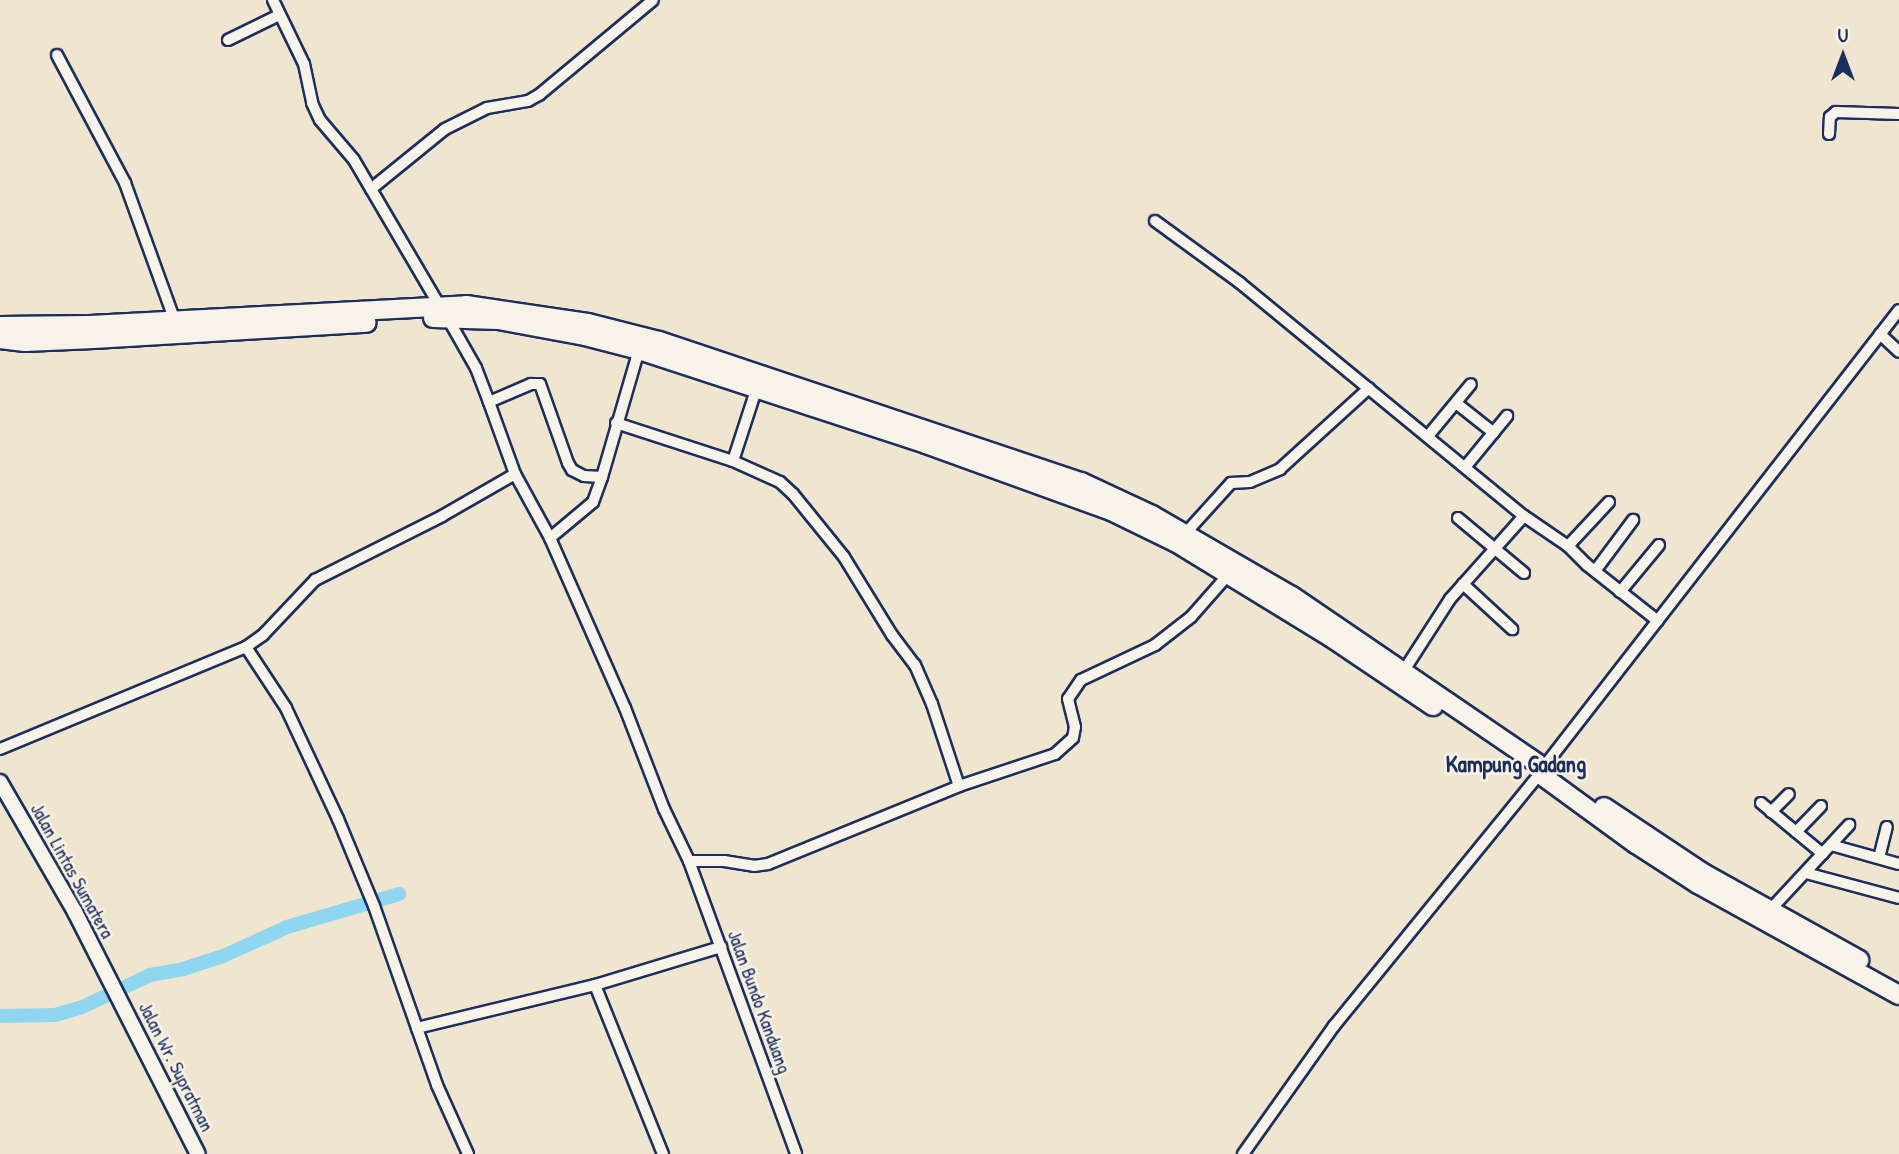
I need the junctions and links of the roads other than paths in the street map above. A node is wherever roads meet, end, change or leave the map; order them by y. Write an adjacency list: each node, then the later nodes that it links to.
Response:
1 (273, 0): 3 (street, Jalan Bundo Kanduang)
2 (653, 0): 8 (street)
3 (279, 15): 4 (street); 8 (street, Jalan Bundo Kanduang)
4 (228, 40)
5 (57, 55): 12 (street)
6 (1899, 114): 7 (street)
7 (1829, 134)
8 (371, 189): 11 (street, Jalan Bundo Kanduang)
9 (1155, 221): 22 (street)
10 (1899, 310): 16 (street)
11 (443, 311): 13 (highway); 15 (highway); 23 (street, Jalan Bundo Kanduang)
12 (175, 321): 13 (highway); 14 (highway)
13 (242, 323): 17 (highway)
14 (0, 326)
15 (587, 329): 18 (highway); 29 (highway)
16 (1880, 334): 19 (street); 48 (street)
17 (0, 339)
18 (639, 350): 21 (highway); 26 (street)
19 (1899, 352)
20 (1471, 384): 24 (street)
21 (757, 387): 29 (highway); 30 (street)
22 (1368, 388): 28 (street); 39 (street)
23 (489, 402): 32 (street, Jalan Bundo Kanduang); 33 (street)
24 (1456, 402): 27 (street); 28 (street)
25 (1507, 416): 27 (street)
26 (616, 423): 30 (street); 33 (street)
27 (1494, 433): 31 (street)
28 (1428, 436): 31 (street)
29 (929, 437): 39 (highway)
30 (733, 461): 55 (street)
31 (1466, 466): 35 (street)
32 (515, 474): 38 (street, Jalan Bundo Kanduang); 50 (street)
33 (602, 477): 38 (street)
34 (1609, 502): 41 (street)
35 (1524, 516): 41 (street); 42 (street)
36 (1458, 518): 42 (street)
37 (1633, 520): 43 (street)
38 (550, 538): 66 (street, Jalan Bundo Kanduang)
39 (1182, 538): 45 (highway); 51 (highway)
40 (1659, 545): 47 (street)
41 (1568, 546): 43 (street)
42 (1495, 548): 44 (street); 46 (street)
43 (1595, 571): 47 (street)
44 (1524, 573)
45 (1227, 576): 53 (highway); 55 (street)
46 (1463, 584): 49 (street); 51 (street)
47 (1620, 592): 48 (street)
48 (1658, 621): 53 (street)
49 (1512, 629)
50 (246, 647): 52 (street); 77 (street)
51 (1403, 672): 53 (highway)
52 (0, 749)
53 (1541, 770): 69 (highway); 82 (street)
54 (0, 782): 76 (main road, Jalan Lintas Sumatera)
55 (959, 786): 66 (street)
56 (1789, 794): 59 (street)
57 (1760, 803): 59 (street)
58 (1821, 806): 62 (street)
59 (1771, 812): 62 (street)
60 (1849, 825): 63 (street)
61 (1887, 827): 65 (street)
62 (1796, 832): 64 (street)
63 (1831, 845): 64 (street); 65 (street)
64 (1823, 854): 68 (street)
65 (1879, 858): 67 (street)
66 (689, 861): 72 (street, Jalan Bundo Kanduang)
67 (1899, 864)
68 (1806, 873): 70 (street); 71 (street)
69 (1737, 898): 71 (highway); 75 (highway)
70 (1899, 898)
71 (1771, 909): 73 (highway)
72 (721, 947): 74 (street); 81 (street, Jalan Bundo Kanduang)
73 (1899, 982)
74 (595, 985): 77 (street); 80 (street)
75 (1899, 995)
76 (119, 998): 78 (main road, Jalan Wr. Supratman)
77 (416, 1028): 79 (street)
78 (198, 1154)
79 (468, 1154)
80 (663, 1154)
81 (796, 1154)
82 (1243, 1154)

